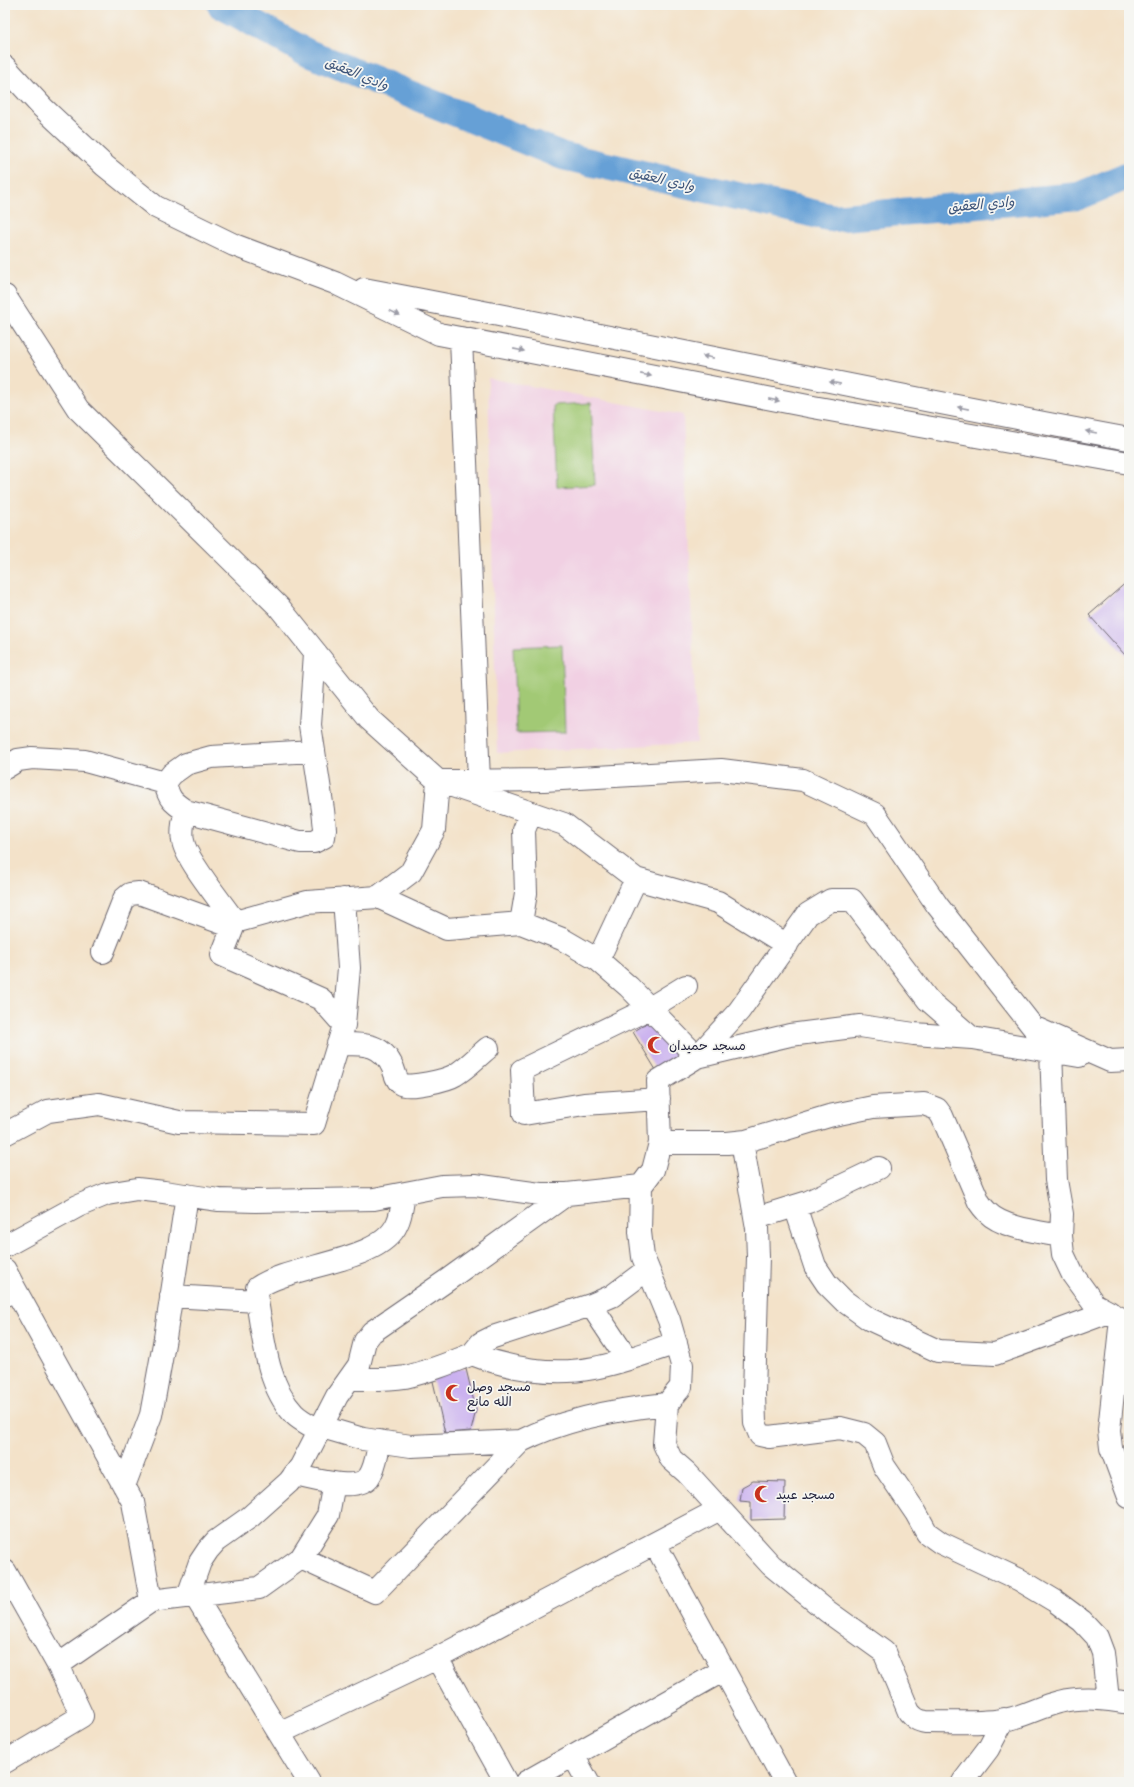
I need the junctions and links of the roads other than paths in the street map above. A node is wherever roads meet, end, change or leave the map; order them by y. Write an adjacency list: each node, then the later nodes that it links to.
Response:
1 (9, 77): 2 (street)
2 (335, 284): 4 (street, one-way to 4); 5 (street, one-way to 2)
3 (5, 296): 7 (street)
4 (461, 338): 6 (street, one-way to 6); 11 (street)
5 (1129, 439)
6 (1129, 464)
7 (315, 653): 8 (street); 10 (street)
8 (313, 751): 12 (street); 13 (street)
9 (5, 768): 12 (street)
10 (438, 781): 11 (street); 14 (street); 16 (street)
11 (479, 781): 30 (street)
12 (165, 783): 13 (street)
13 (186, 811): 19 (street)
14 (530, 813): 15 (street); 18 (street)
15 (636, 878): 20 (street); 22 (street)
16 (378, 897): 17 (street); 18 (street)
17 (344, 899): 19 (street); 25 (street)
18 (521, 923): 22 (street)
19 (234, 925): 21 (street); 25 (street)
20 (787, 945): 26 (street); 29 (street)
21 (102, 952)
22 (598, 960): 24 (street)
23 (686, 986): 24 (street)
24 (650, 1008): 29 (street); 31 (street)
25 (341, 1035): 27 (street); 32 (street)
26 (972, 1038): 28 (street); 29 (street)
27 (488, 1048)
28 (1051, 1051): 30 (street); 42 (street)
29 (697, 1057): 31 (street)
30 (1119, 1060)
31 (659, 1100): 34 (street)
32 (5, 1134)
33 (742, 1142): 34 (street); 41 (street); 42 (street)
34 (660, 1143): 36 (street)
35 (879, 1168): 40 (street)
36 (641, 1186): 38 (street); 44 (street)
37 (404, 1194): 38 (street); 39 (street); 48 (street)
38 (567, 1194): 54 (street)
39 (187, 1195): 43 (street); 47 (street)
40 (795, 1206): 41 (street); 50 (street)
41 (756, 1218): 73 (street)
42 (1061, 1236): 50 (street)
43 (5, 1246)
44 (648, 1269): 49 (street); 51 (street)
45 (5, 1270): 46 (street)
46 (10, 1292): 61 (street)
47 (171, 1296): 48 (street); 61 (street)
48 (257, 1301): 56 (street)
49 (591, 1305): 52 (street); 53 (street)
50 (1120, 1318): 62 (street)
51 (676, 1343): 53 (street); 55 (street)
52 (472, 1354): 53 (street); 54 (street)
53 (627, 1359)
54 (350, 1379): 56 (street)
55 (667, 1404): 58 (street); 63 (street)
56 (321, 1429): 57 (street); 59 (street)
57 (380, 1441): 58 (street); 60 (street)
58 (521, 1441): 65 (street)
59 (294, 1475): 60 (street); 67 (street)
60 (334, 1483): 65 (street)
61 (124, 1486): 69 (street)
62 (1129, 1497)
63 (720, 1509): 64 (street); 74 (street)
64 (654, 1544): 70 (street); 72 (street)
65 (301, 1558): 67 (street)
66 (5, 1571): 68 (street)
67 (192, 1596): 69 (street); 75 (street)
68 (11, 1598): 71 (street)
69 (151, 1601): 71 (street)
70 (437, 1658): 75 (street); 79 (street)
71 (58, 1665): 77 (street)
72 (724, 1670): 76 (street); 82 (street)
73 (1119, 1702): 74 (street)
74 (1004, 1719): 83 (street)
75 (279, 1733): 78 (street)
76 (573, 1755): 80 (street); 81 (street)
77 (5, 1762)
78 (309, 1782)
79 (506, 1782)
80 (526, 1782)
81 (588, 1782)
82 (785, 1782)
83 (962, 1782)

